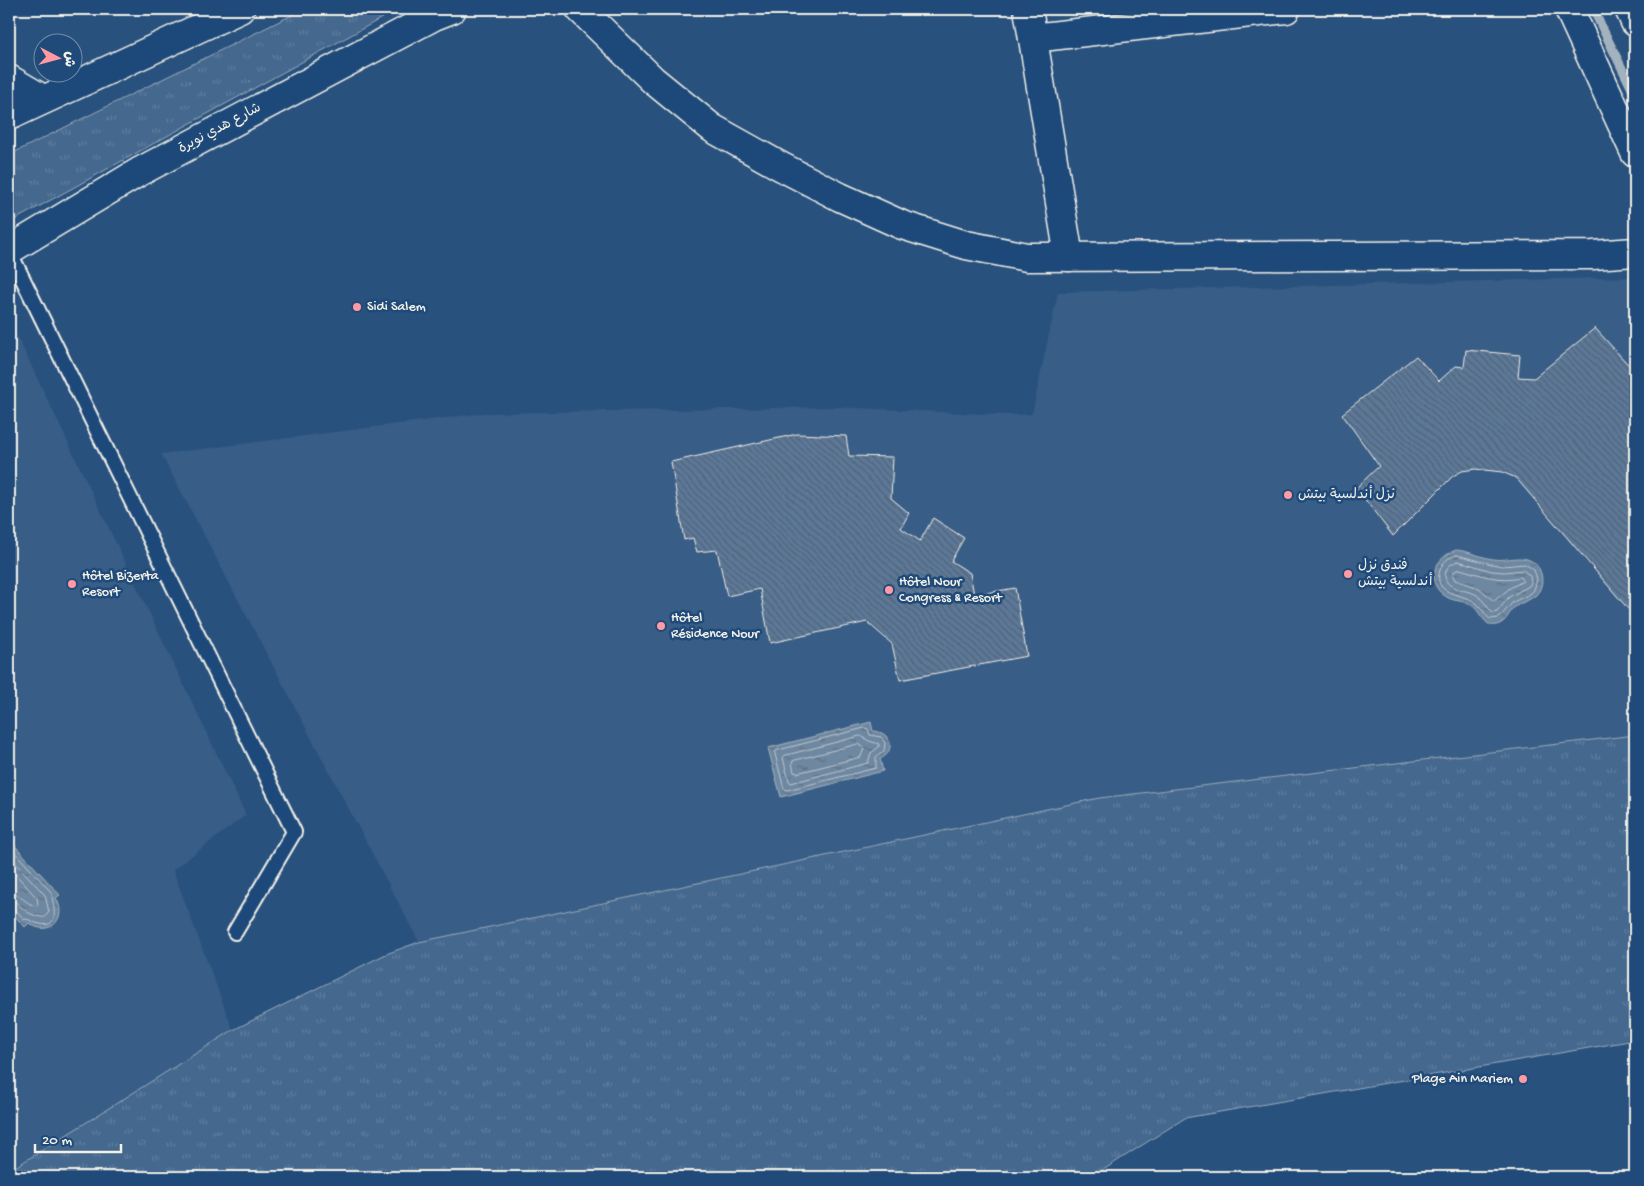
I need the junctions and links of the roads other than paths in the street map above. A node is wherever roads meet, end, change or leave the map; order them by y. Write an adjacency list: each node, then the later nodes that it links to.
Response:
1 (240, 9): 11 (street)
2 (580, 9): 16 (street)
3 (1028, 9): 9 (street)
4 (1286, 9): 9 (street)
5 (1569, 9): 13 (street)
6 (1629, 9): 8 (street)
7 (443, 11): 14 (street, شارع هدي نويرة)
8 (1635, 22)
9 (1033, 38): 16 (street)
10 (9, 79): 11 (street)
11 (43, 99): 12 (street)
12 (9, 116)
13 (1635, 153)
14 (9, 250): 17 (lane)
15 (1635, 252): 16 (street)
16 (1070, 257)
17 (235, 932)

